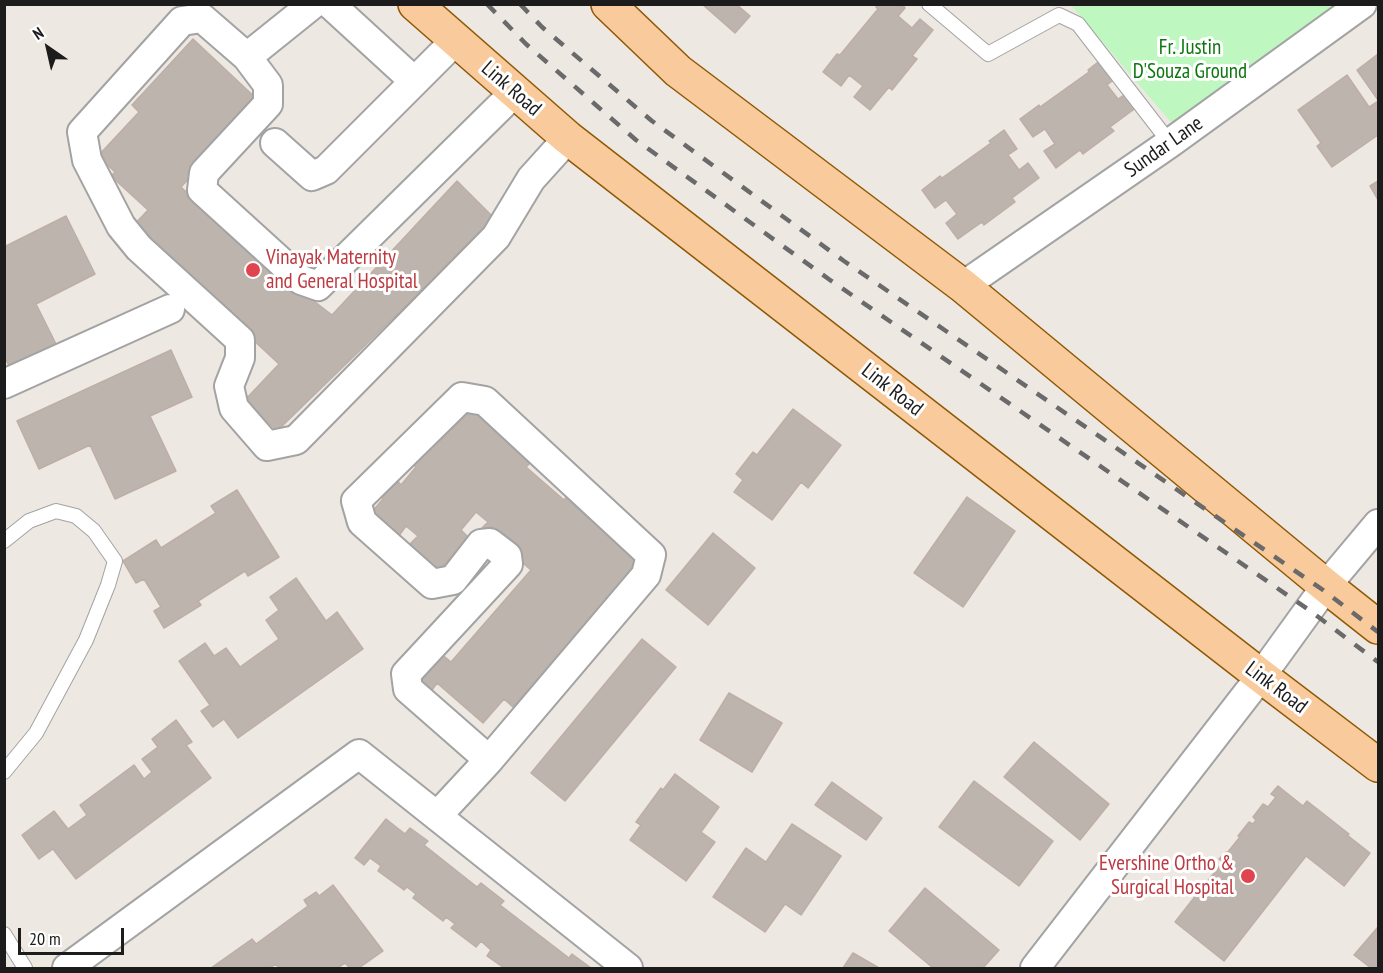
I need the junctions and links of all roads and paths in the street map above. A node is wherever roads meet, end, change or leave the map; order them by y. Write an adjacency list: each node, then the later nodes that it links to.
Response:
1 (313, 4): 8 (street)
2 (330, 4): 9 (street)
3 (415, 4): 7 (main road, Link Road)
4 (608, 4): 14 (main road)
5 (928, 4): 13 (lane)
6 (1362, 4): 13 (street, Sundar Lane)
7 (456, 40): 9 (street); 10 (main road, Link Road)
8 (247, 57): 10 (street); 11 (street)
9 (414, 81): 12 (street)
10 (515, 92): 11 (main road, Link Road)
11 (568, 138): 21 (main road, Link Road)
12 (274, 143)
13 (1170, 143): 14 (street, Sundar Lane)
14 (963, 286): 19 (main road)
15 (170, 309): 16 (street)
16 (4, 384)
17 (1378, 525): 19 (street)
18 (4, 541): 24 (lane)
19 (1326, 586): 20 (main road); 21 (street)
20 (1378, 627)
21 (1261, 676): 23 (main road, Link Road); 30 (street)
22 (489, 760): 22 (street); 25 (street)
23 (1378, 765)
24 (4, 772)
25 (437, 816): 28 (street); 29 (street)
26 (4, 934): 27 (lane)
27 (25, 969)
28 (67, 969)
29 (628, 969)
30 (1035, 969)

